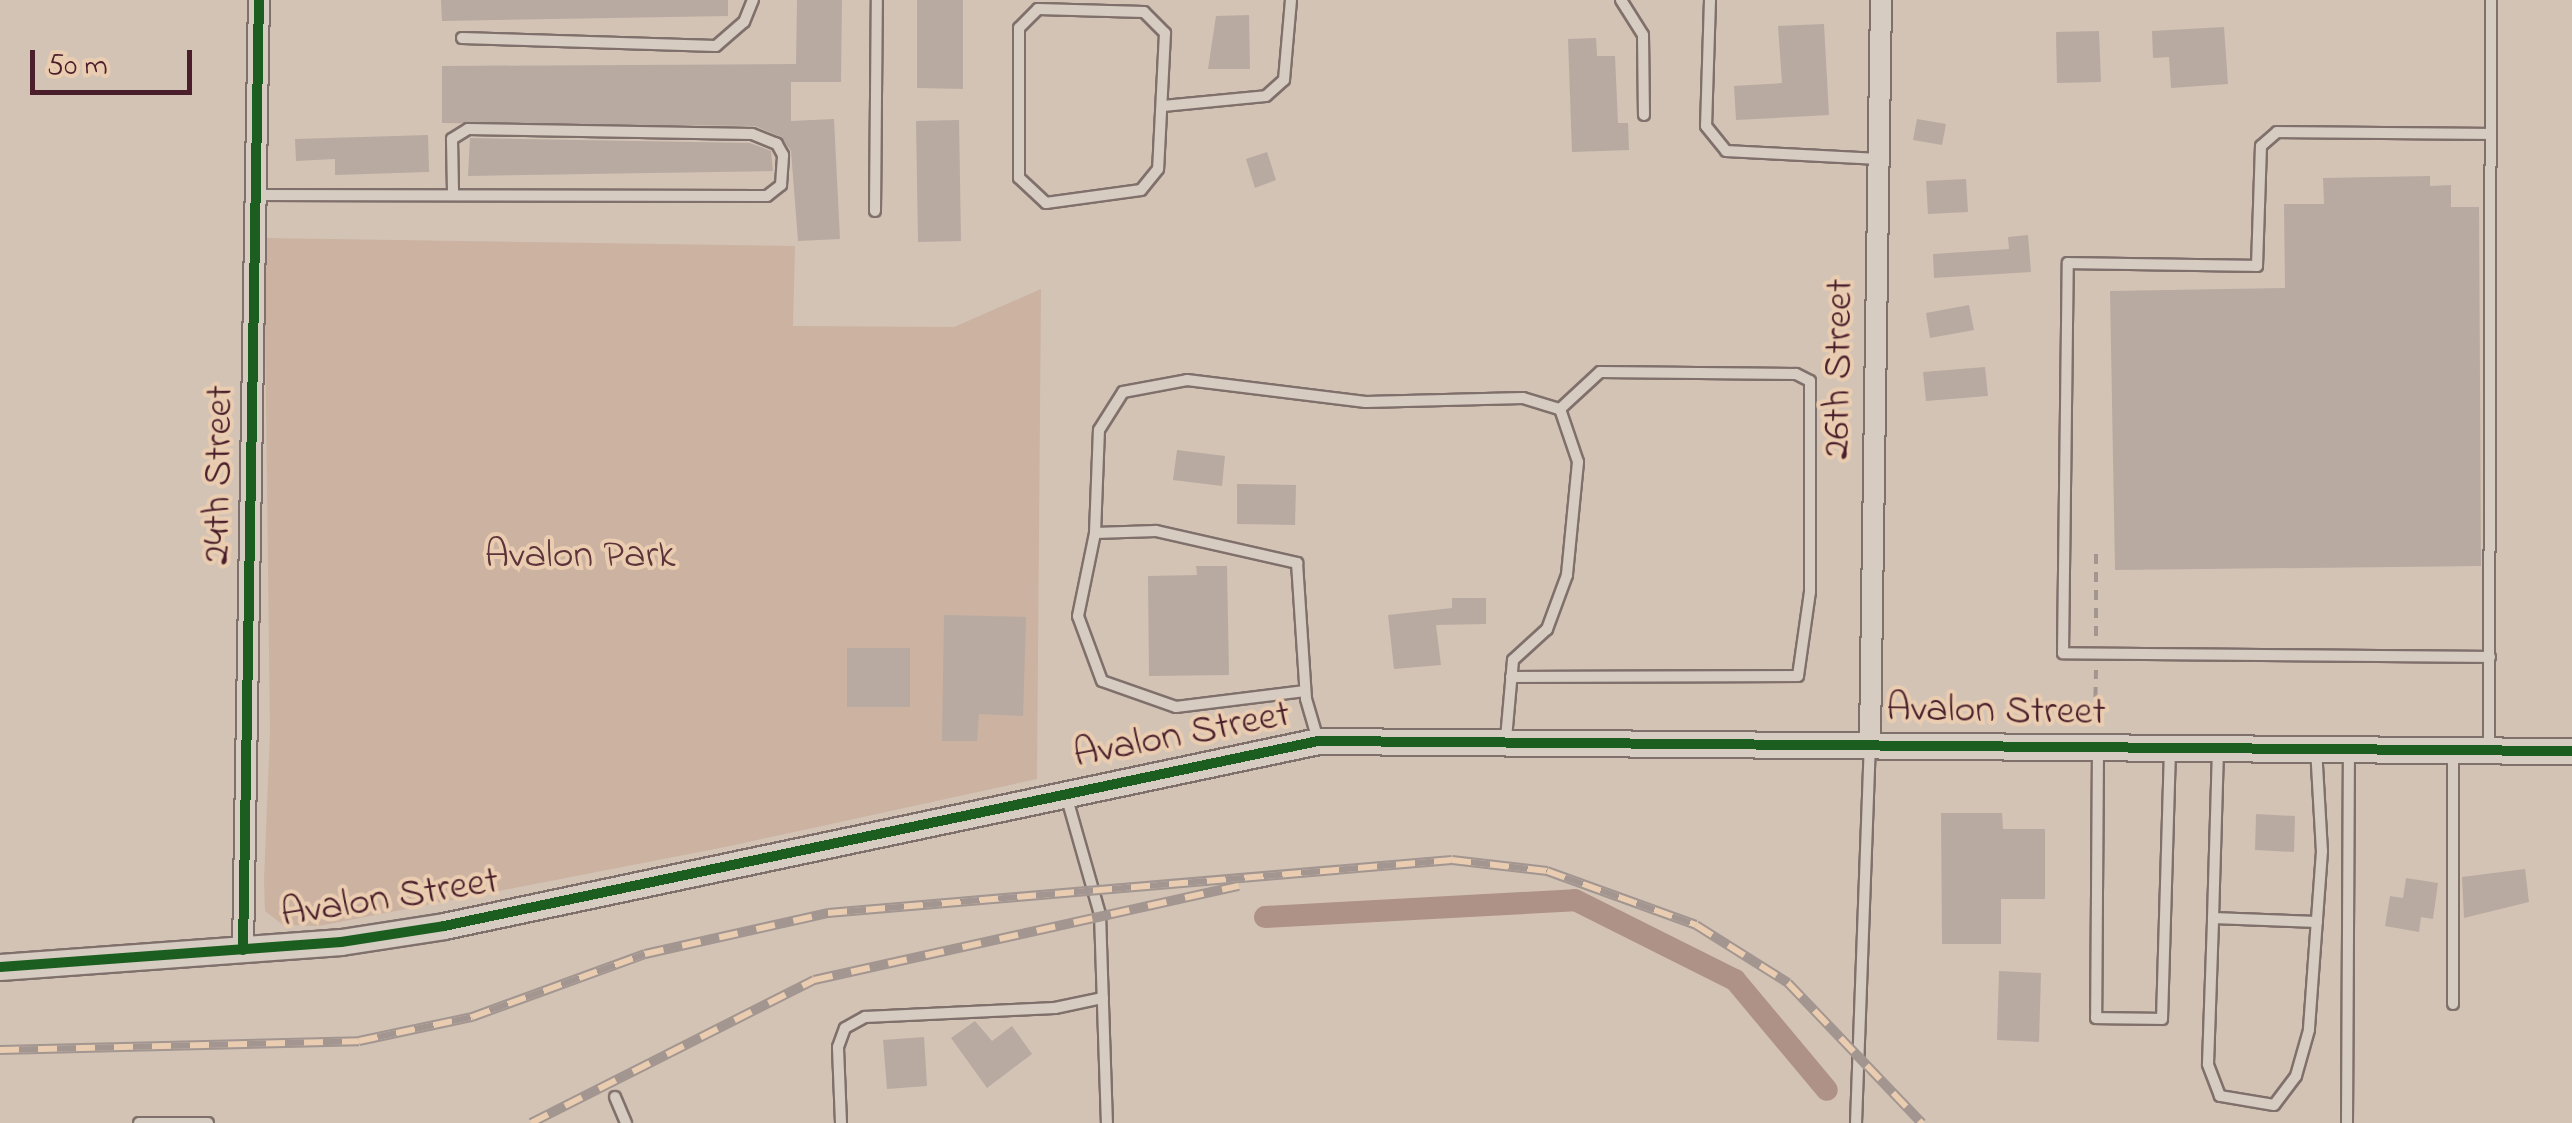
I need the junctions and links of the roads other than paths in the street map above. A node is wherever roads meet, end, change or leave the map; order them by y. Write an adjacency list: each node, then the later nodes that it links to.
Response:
1 (259, 0): 15 (street, 24th Street)
2 (753, 0): 9 (lane)
3 (877, 0): 16 (lane)
4 (1291, 0): 10 (lane)
5 (1621, 0): 11 (lane)
6 (1710, 0): 13 (lane)
7 (1881, 0): 13 (street, 26th Street)
8 (2492, 0): 12 (lane)
9 (462, 38)
10 (1163, 106): 10 (lane)
11 (1644, 114)
12 (2491, 134): 19 (lane); 19 (lane)
13 (1878, 159): 23 (street, 26th Street)
14 (453, 194): 14 (lane); 15 (lane)
15 (254, 195): 36 (street, 24th Street)
16 (874, 211)
17 (1560, 409): 18 (lane); 20 (lane); 20 (lane)
18 (1095, 533): 21 (lane); 21 (lane)
19 (2490, 658): 31 (lane)
20 (1511, 678): 22 (lane)
21 (1305, 691): 24 (lane)
22 (1506, 738): 23 (street, Avalon Street); 24 (street, Avalon Street)
23 (1870, 740): 25 (street, Avalon Street); 46 (lane)
24 (1318, 741): 33 (street, Avalon Street)
25 (2098, 744): 26 (street, Avalon Street); 26 (lane)
26 (2170, 744): 27 (street, Avalon Street)
27 (2218, 745): 28 (street, Avalon Street); 34 (lane)
28 (2316, 747): 29 (street, Avalon Street); 35 (lane)
29 (2349, 748): 30 (street, Avalon Street); 47 (lane)
30 (2453, 749): 31 (street, Avalon Street); 39 (lane)
31 (2489, 749): 32 (street, Avalon Street)
32 (2572, 750)
33 (1064, 789): 36 (street, Avalon Street); 38 (lane)
34 (2213, 918): 35 (lane); 35 (lane)
35 (2316, 922)
36 (244, 950): 37 (street, Avalon Street)
37 (0, 967)
38 (1103, 998): 44 (lane); 45 (lane)
39 (2453, 1004)
40 (615, 1097): 43 (lane)
41 (139, 1123): 42 (lane)
42 (208, 1123)
43 (626, 1123)
44 (841, 1123)
45 (1107, 1123)
46 (1856, 1123)
47 (2347, 1123)

